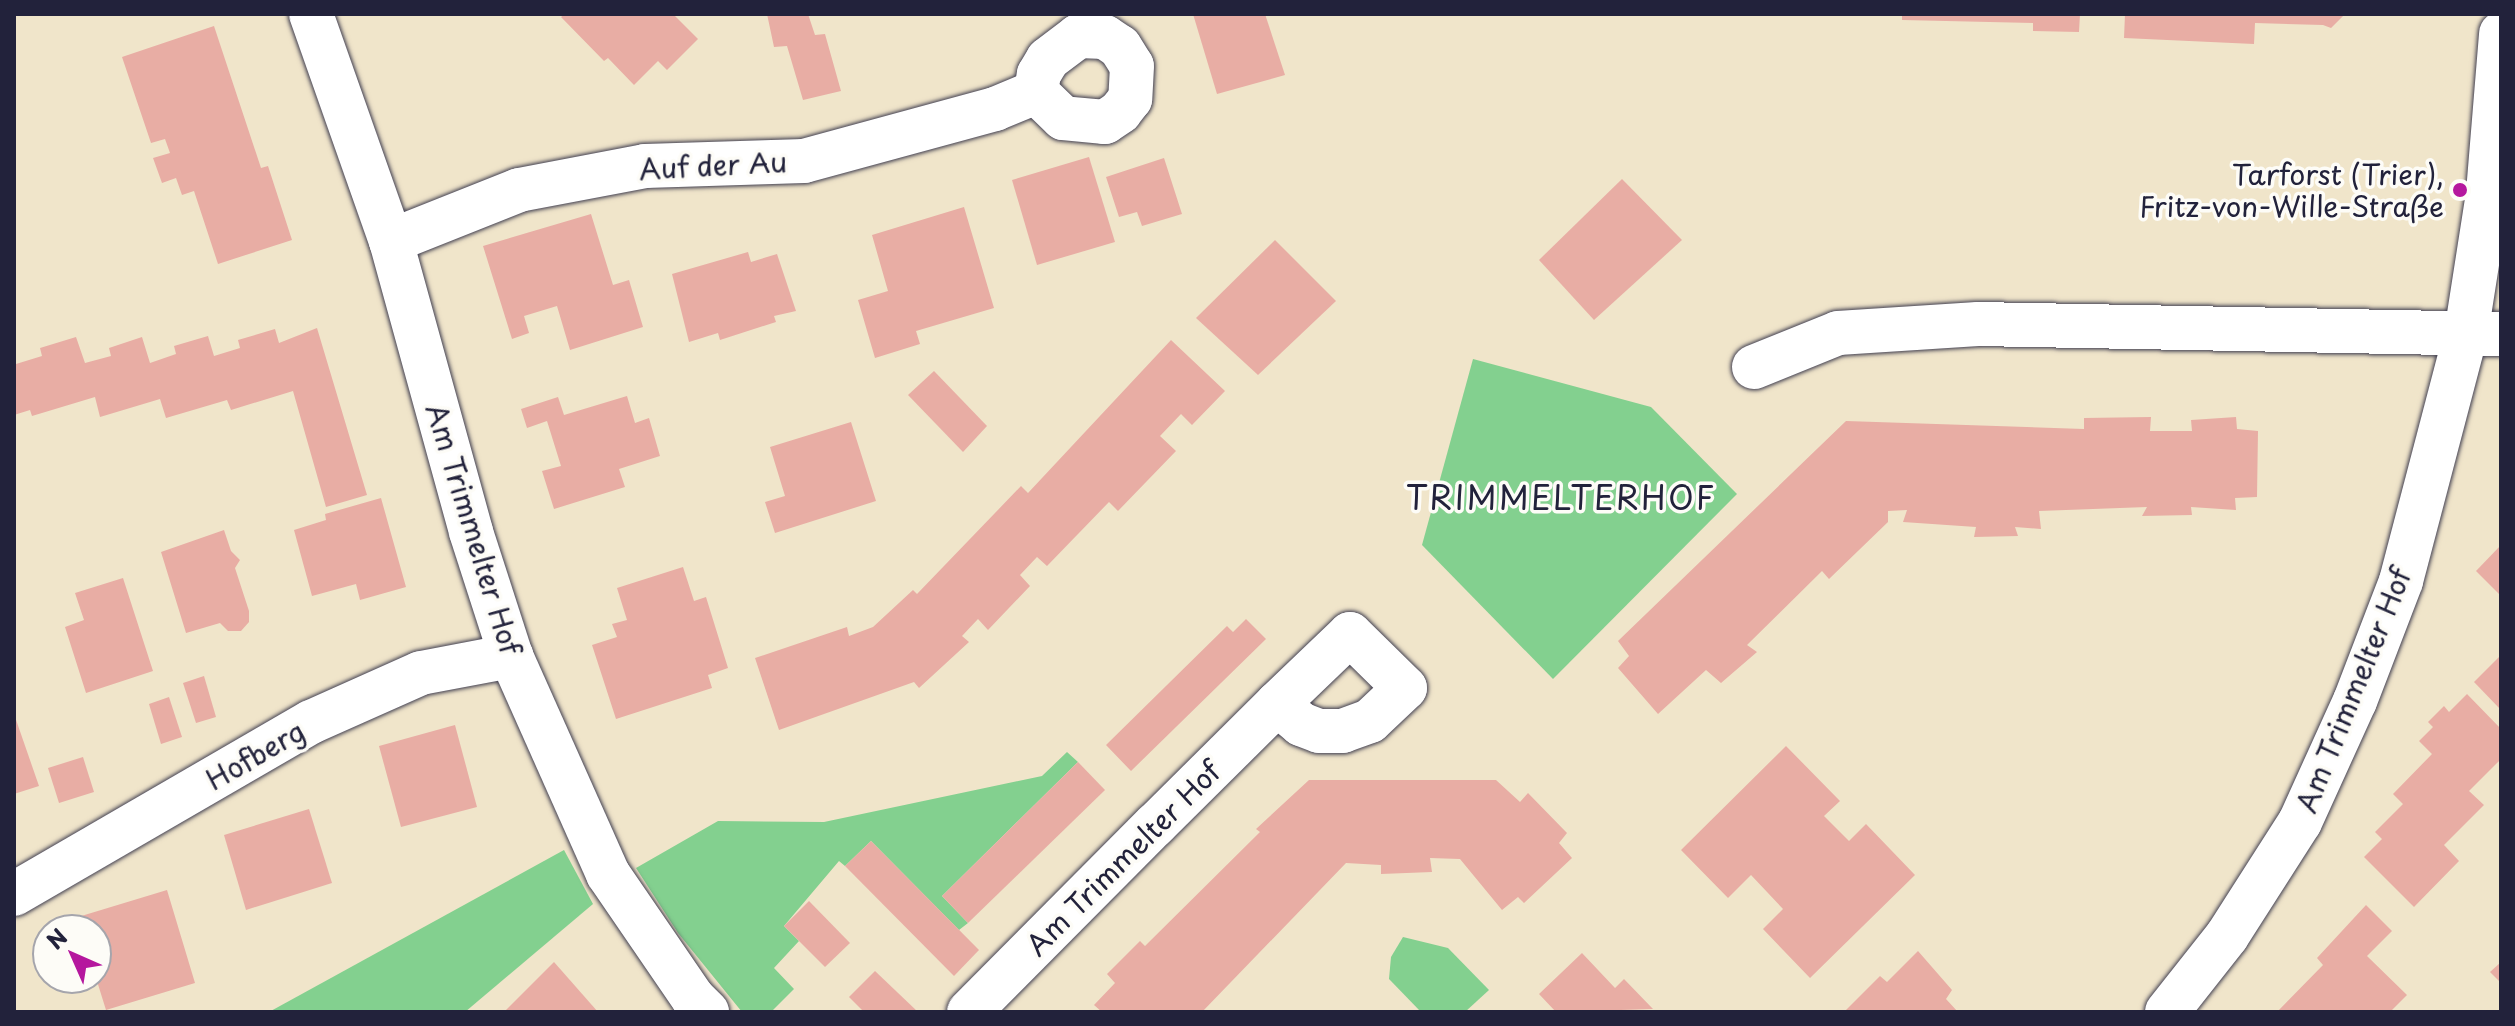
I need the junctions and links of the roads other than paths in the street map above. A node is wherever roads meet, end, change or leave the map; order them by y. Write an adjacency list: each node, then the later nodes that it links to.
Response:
1 (311, 14): 4 (street, Am Trimmelter Hof)
2 (2501, 34): 5 (street, Am Trimmelter Hof)
3 (1036, 92): 4 (street, Auf der Au)
4 (391, 241): 7 (street, Am Trimmelter Hof)
5 (2483, 334): 6 (street); 12 (street, Am Trimmelter Hof)
6 (1754, 367)
7 (511, 656): 9 (street, Hofberg); 10 (street, Am Trimmelter Hof)
8 (1277, 704): 11 (street, Am Trimmelter Hof)
9 (14, 894)
10 (707, 1012)
11 (969, 1012)
12 (2167, 1012)

